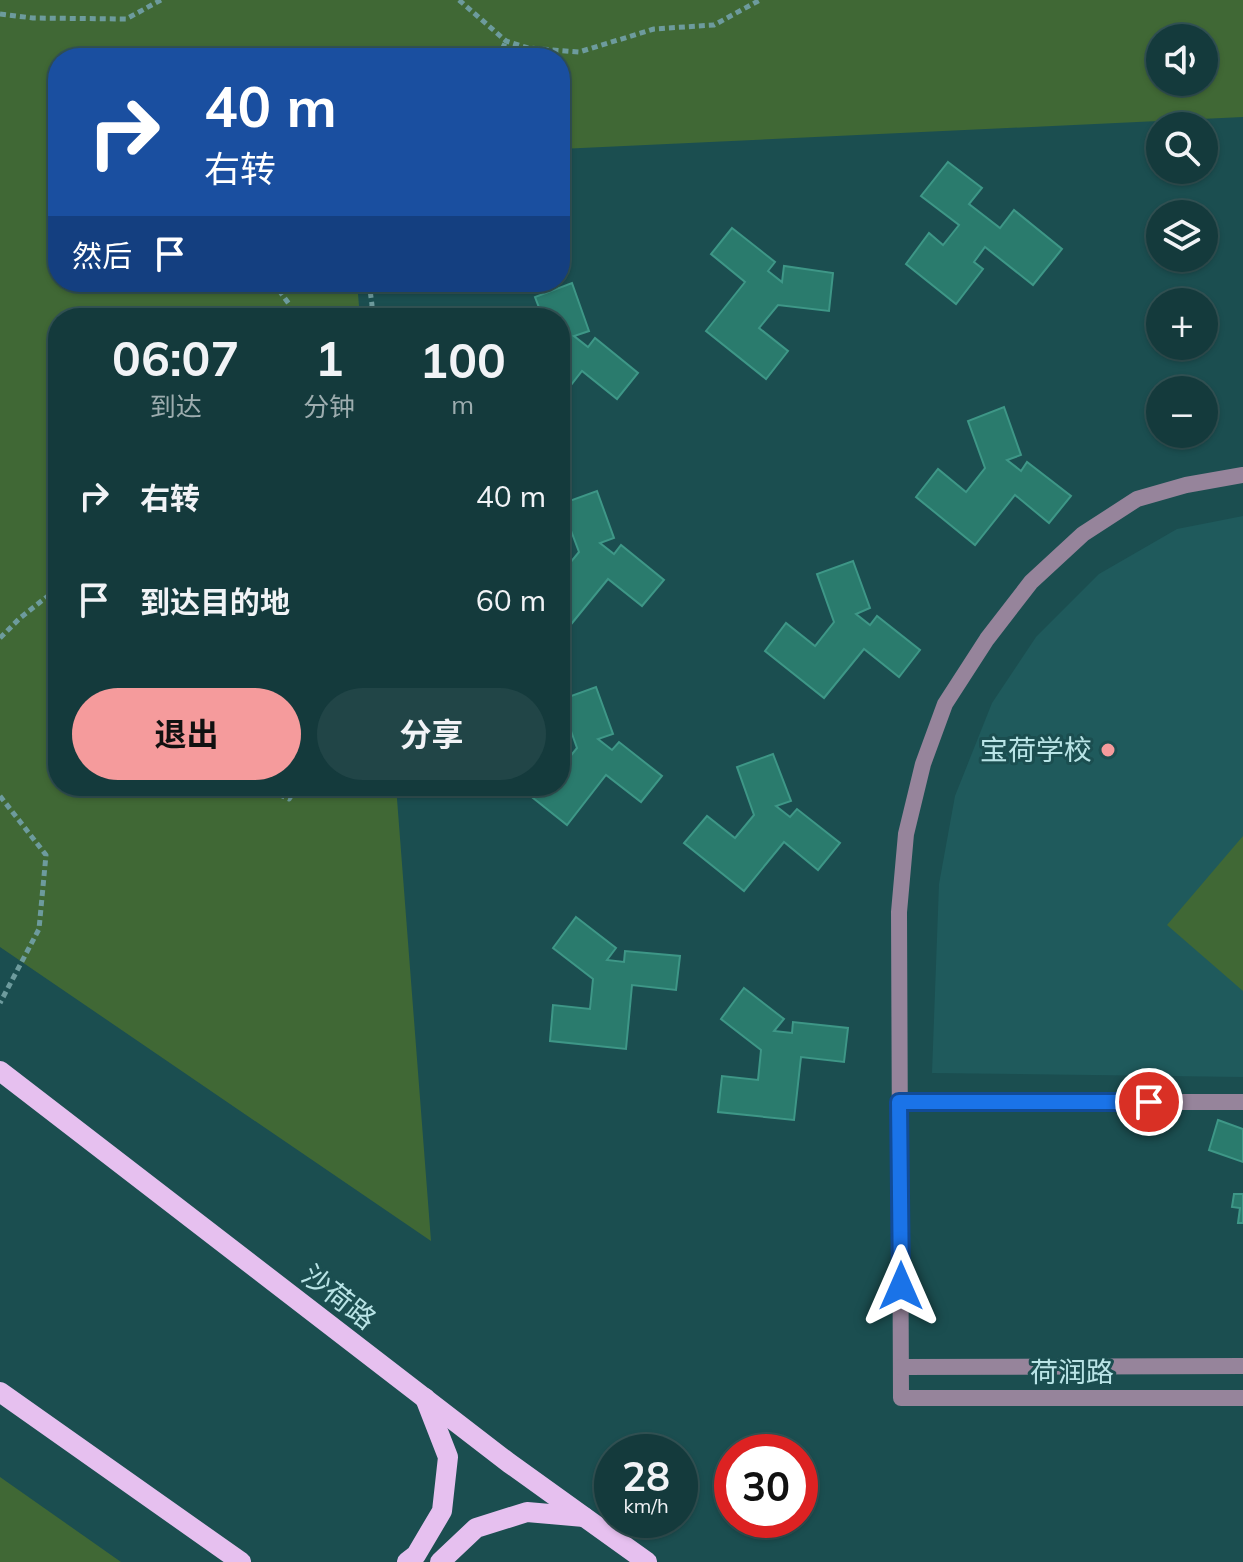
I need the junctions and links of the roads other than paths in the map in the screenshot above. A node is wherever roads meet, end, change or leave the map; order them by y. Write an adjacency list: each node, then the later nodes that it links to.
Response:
1 (1243, 475): 3 (street)
2 (0, 1071): 8 (main road, 沙荷路)
3 (899, 1102): 4 (street); 6 (street)
4 (1243, 1102)
5 (1243, 1366): 6 (street, 荷润路)
6 (901, 1367): 9 (street, 荷润路)
7 (0, 1392): 11 (main road)
8 (425, 1398): 10 (main road, 沙荷路); 12 (main road)
9 (1243, 1398)
10 (584, 1517): 13 (main road); 14 (main road, 沙荷路)
11 (241, 1562)
12 (407, 1562)
13 (440, 1562)
14 (647, 1562)

